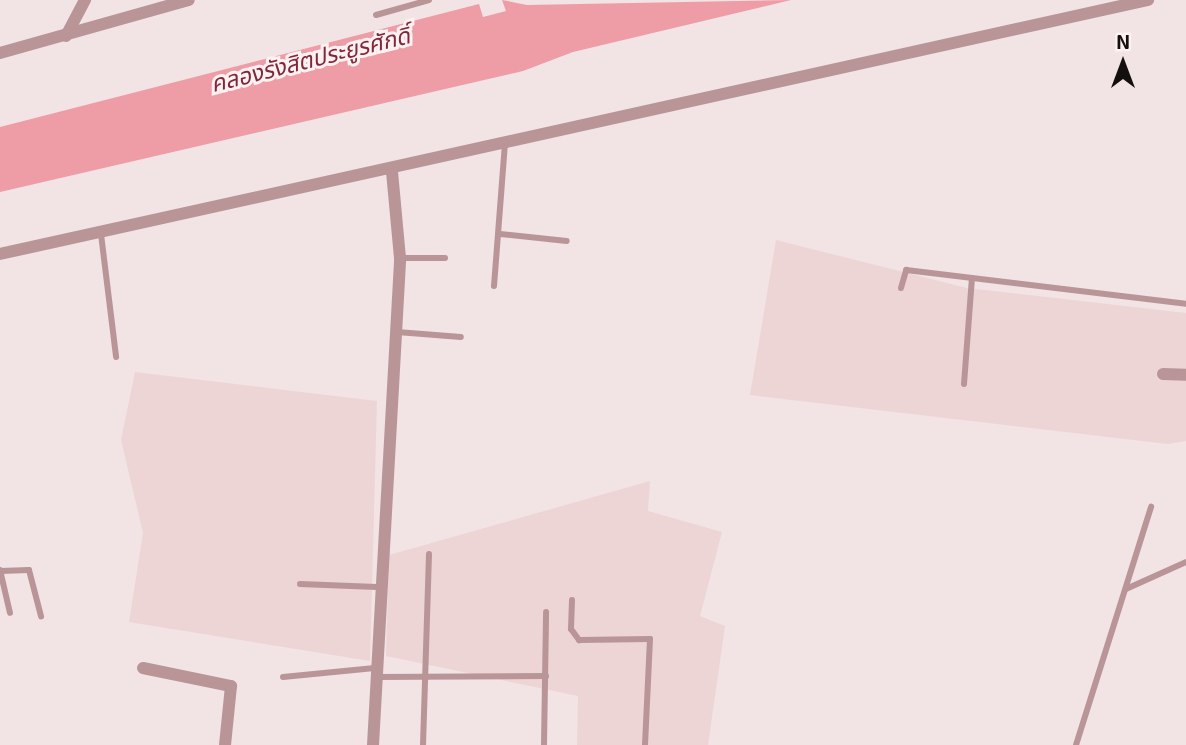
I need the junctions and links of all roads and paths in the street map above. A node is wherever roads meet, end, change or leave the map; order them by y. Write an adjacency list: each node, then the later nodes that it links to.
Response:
1 (85, 0): 6 (street)
2 (189, 0): 6 (street)
3 (429, 0): 5 (lane)
4 (1148, 0): 8 (street)
5 (376, 15)
6 (66, 36): 7 (street)
7 (0, 53)
8 (505, 142): 9 (street); 11 (lane)
9 (392, 171): 10 (street); 14 (street)
10 (101, 234): 13 (street); 22 (lane)
11 (500, 234): 12 (lane); 17 (lane)
12 (567, 241)
13 (0, 254)
14 (400, 258): 15 (lane); 20 (street)
15 (445, 258)
16 (972, 278): 18 (lane); 19 (lane); 25 (lane)
17 (495, 286)
18 (901, 288)
19 (1186, 304)
20 (397, 332): 21 (lane); 31 (street)
21 (461, 337)
22 (116, 357)
23 (1163, 374): 24 (street)
24 (1186, 375)
25 (964, 384)
26 (1151, 507): 32 (lane)
27 (429, 554): 39 (lane)
28 (1186, 562): 32 (lane)
29 (0, 570): 35 (lane); 36 (lane)
30 (300, 584): 31 (lane)
31 (377, 587): 38 (street)
32 (1126, 589): 47 (lane)
33 (572, 600): 46 (lane)
34 (545, 612): 40 (lane)
35 (10, 613)
36 (41, 616)
37 (143, 668): 42 (street)
38 (375, 672): 39 (lane); 41 (lane); 43 (street)
39 (427, 676): 40 (lane); 44 (lane)
40 (546, 676): 45 (lane)
41 (283, 677)
42 (225, 745)
43 (373, 745)
44 (423, 745)
45 (544, 745)
46 (645, 745)
47 (1076, 745)

